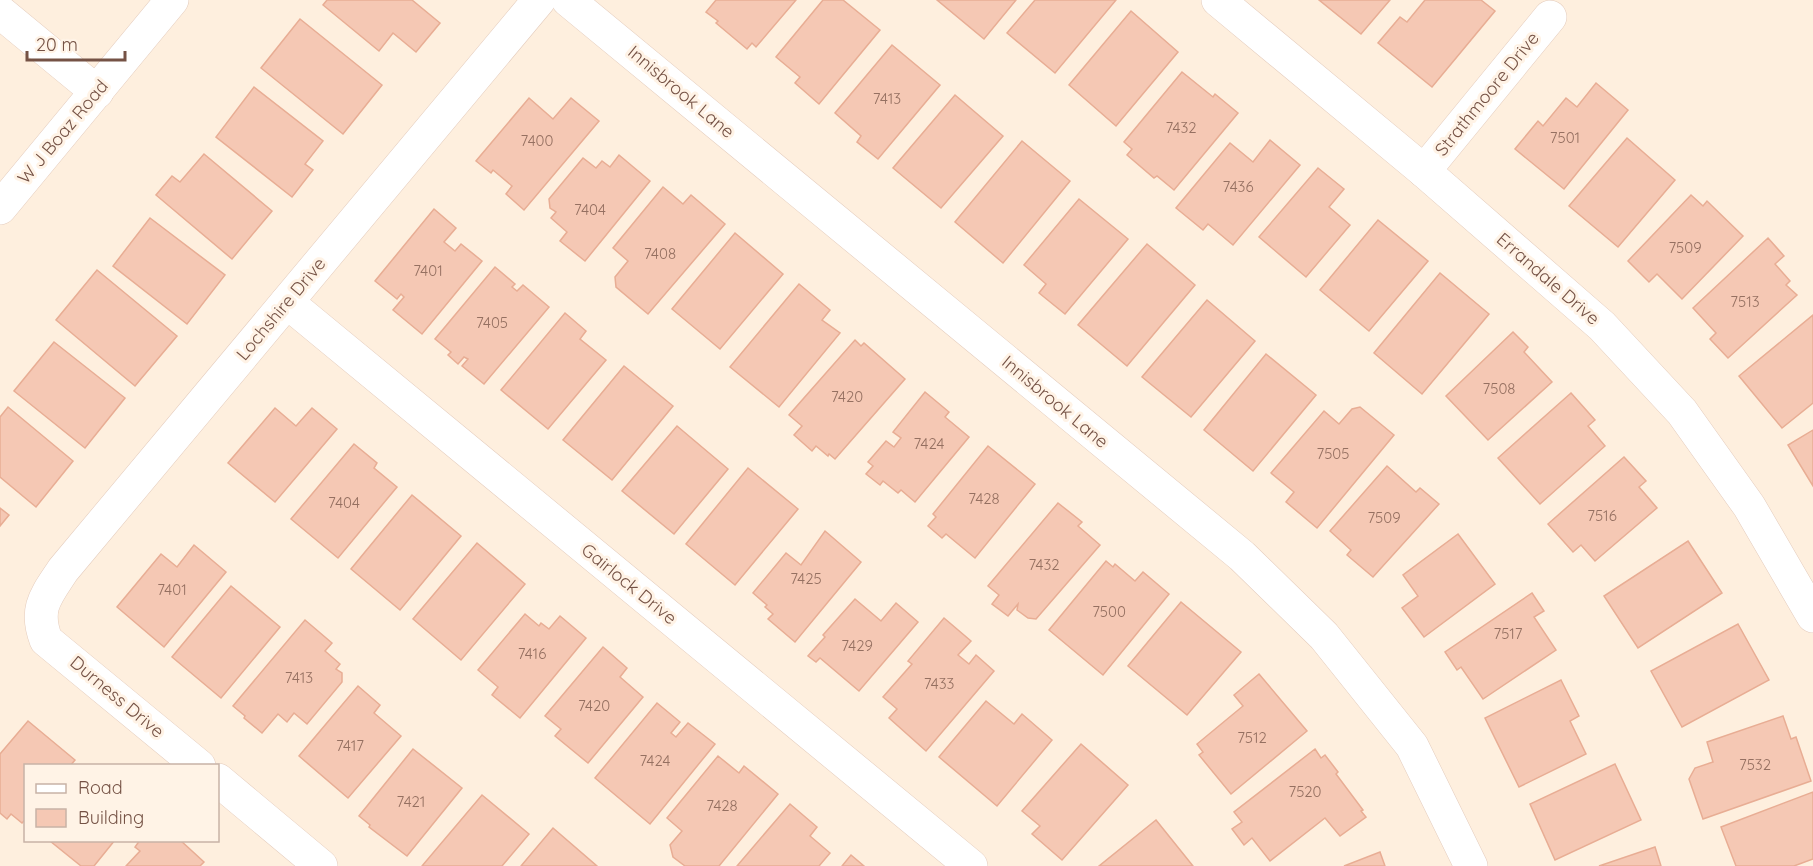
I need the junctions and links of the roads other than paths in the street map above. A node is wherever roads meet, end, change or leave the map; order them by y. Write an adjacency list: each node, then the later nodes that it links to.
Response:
1 (172, 0): 7 (street, W J Boaz Road)
2 (539, 0): 10 (street, Lochshire Drive)
3 (568, 0): 17 (street, Innisbrook Lane)
4 (1218, 0): 8 (street, Errandale Drive)
5 (0, 12): 7 (street)
6 (1550, 17): 8 (street, Strathmoore Drive)
7 (97, 92): 9 (street, W J Boaz Road)
8 (1424, 171): 11 (street, Errandale Drive)
9 (0, 208)
10 (286, 302): 12 (street, Lochshire Drive); 16 (street, Gairlock Drive)
11 (1813, 616)
12 (41, 626): 13 (street, Durness Drive)
13 (199, 764)
14 (219, 781): 15 (street)
15 (321, 866)
16 (971, 866)
17 (1471, 866)

